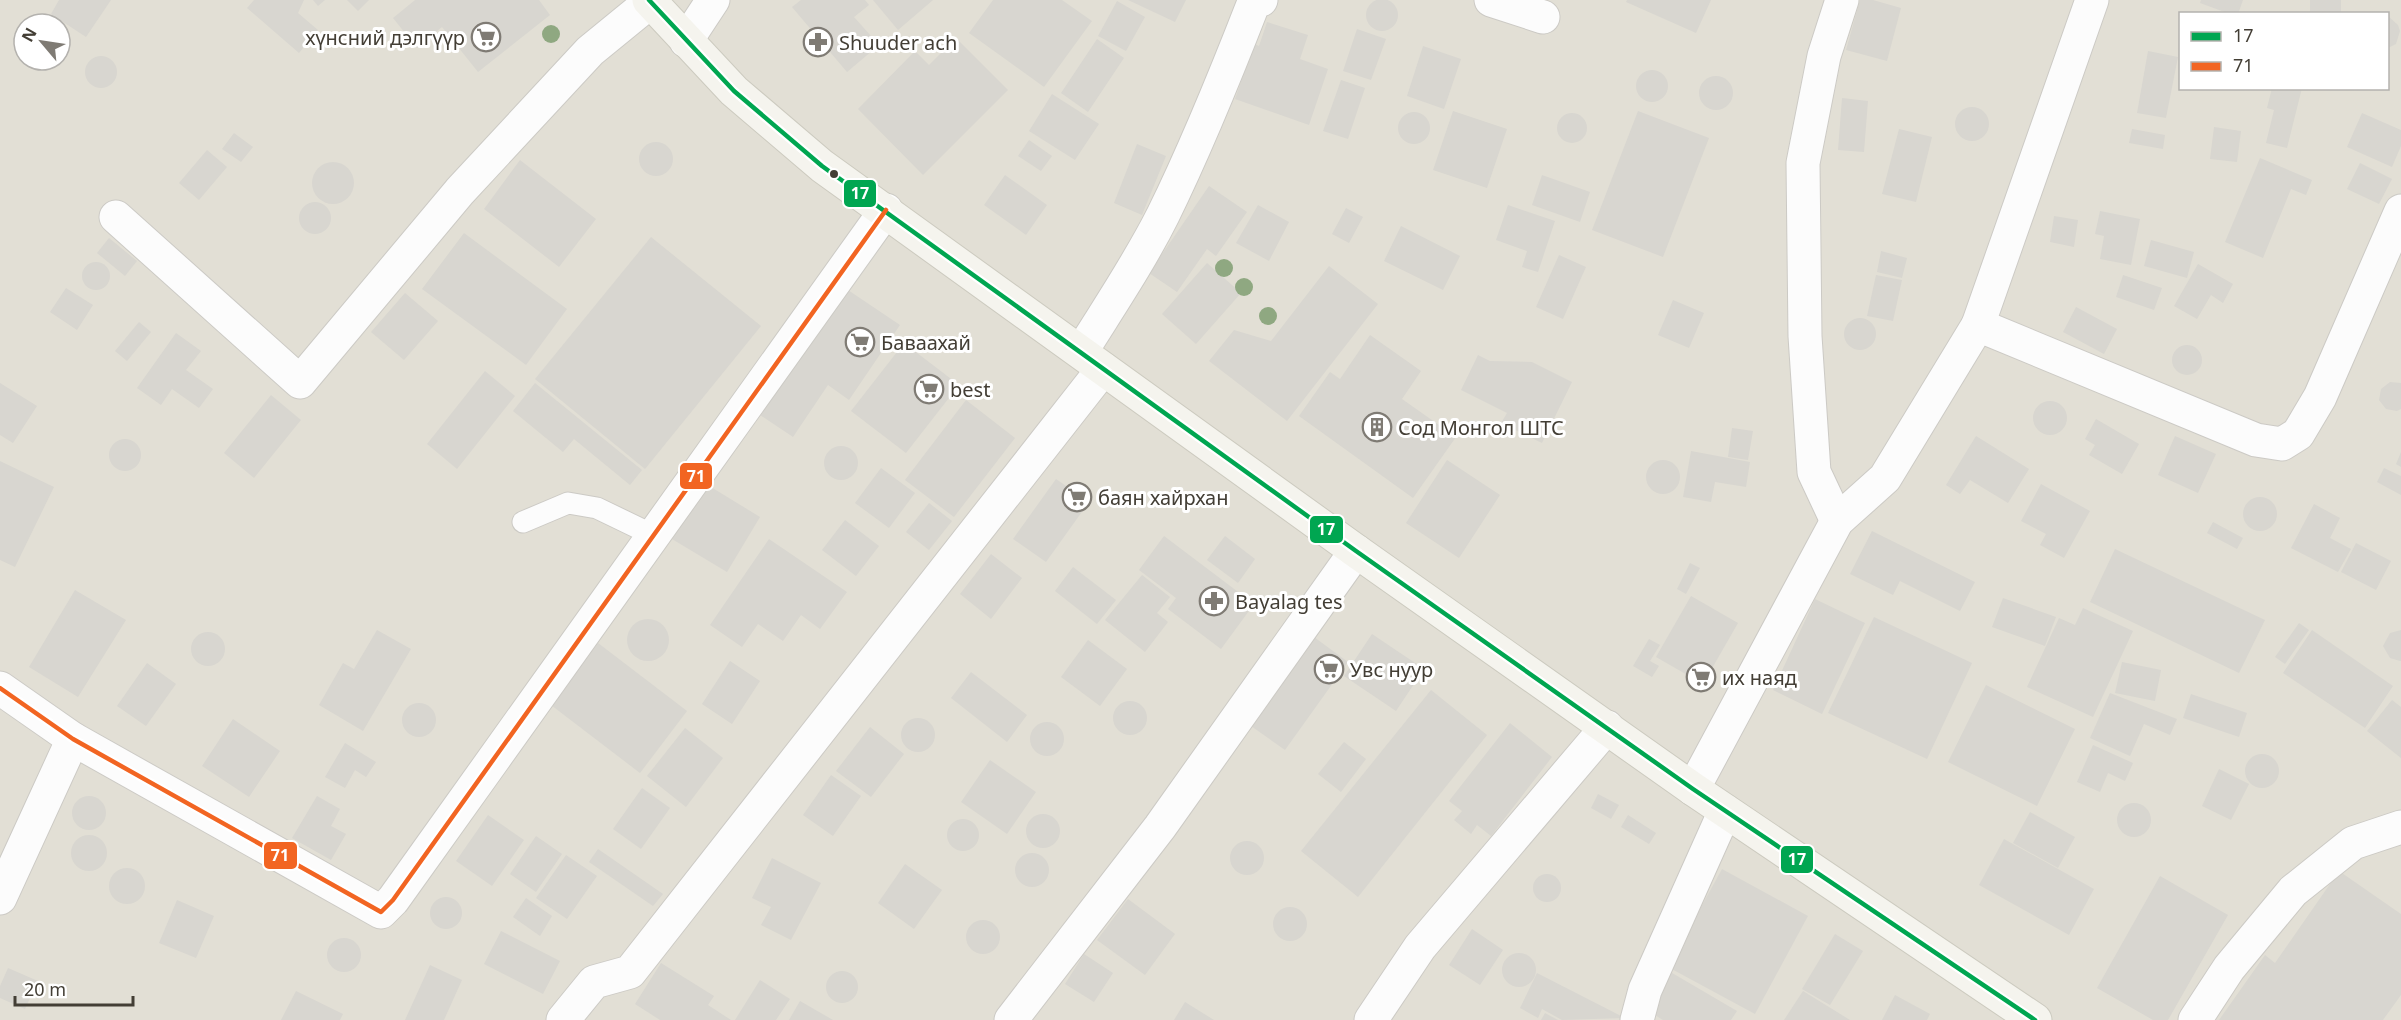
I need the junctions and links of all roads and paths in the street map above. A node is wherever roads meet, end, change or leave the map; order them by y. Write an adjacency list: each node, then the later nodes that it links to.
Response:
1 (713, 0): 8 (street)
2 (1491, 0): 7 (street)
3 (1842, 0): 14 (street)
4 (2092, 0): 12 (street)
5 (649, 1): 8 (main road); 11 (street)
6 (1255, 1): 13 (street)
7 (1543, 17)
8 (686, 41): 9 (main road)
9 (885, 210): 13 (main road); 16 (street)
10 (2401, 211): 12 (street)
11 (116, 217)
12 (1978, 325): 14 (street)
13 (1092, 361): 17 (main road); 25 (street)
14 (1838, 521): 21 (street)
15 (523, 522): 16 (lane)
16 (655, 536): 20 (street)
17 (1356, 550): 19 (main road); 26 (street)
18 (0, 688): 20 (street)
19 (1607, 727): 21 (main road); 27 (street)
20 (73, 739): 24 (street)
21 (1694, 789): 22 (main road)
22 (1725, 811): 28 (street); 29 (main road)
23 (2401, 827): 30 (street)
24 (0, 898)
25 (563, 1020)
26 (1011, 1020)
27 (1371, 1020)
28 (1637, 1020)
29 (2035, 1020)
30 (2195, 1020)

